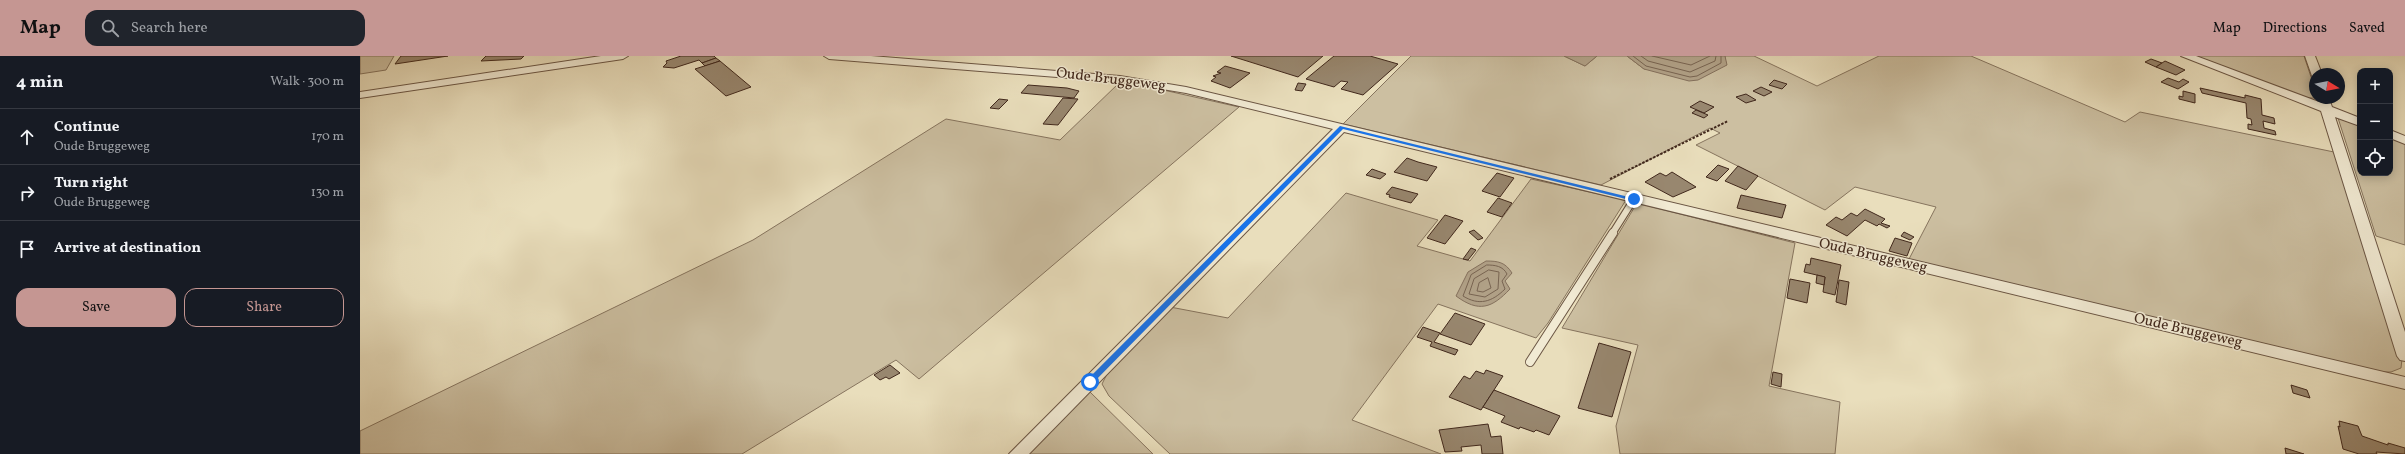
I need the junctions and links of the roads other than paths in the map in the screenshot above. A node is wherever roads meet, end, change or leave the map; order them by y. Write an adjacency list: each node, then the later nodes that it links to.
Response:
1 (623, 56): 6 (street)
2 (829, 56): 10 (street, Oude Bruggeweg)
3 (2186, 56): 7 (street)
4 (2310, 56): 5 (street)
5 (2314, 68)
6 (360, 95)
7 (2309, 98)
8 (2325, 104): 9 (street); 14 (street)
9 (2357, 120)
10 (1342, 128): 13 (street, Oude Bruggeweg); 17 (street)
11 (2393, 135): 12 (street)
12 (2405, 140)
13 (1634, 199): 15 (lane); 16 (street, Oude Bruggeweg)
14 (2405, 356)
15 (1530, 362)
16 (2405, 383)
17 (1018, 454)

